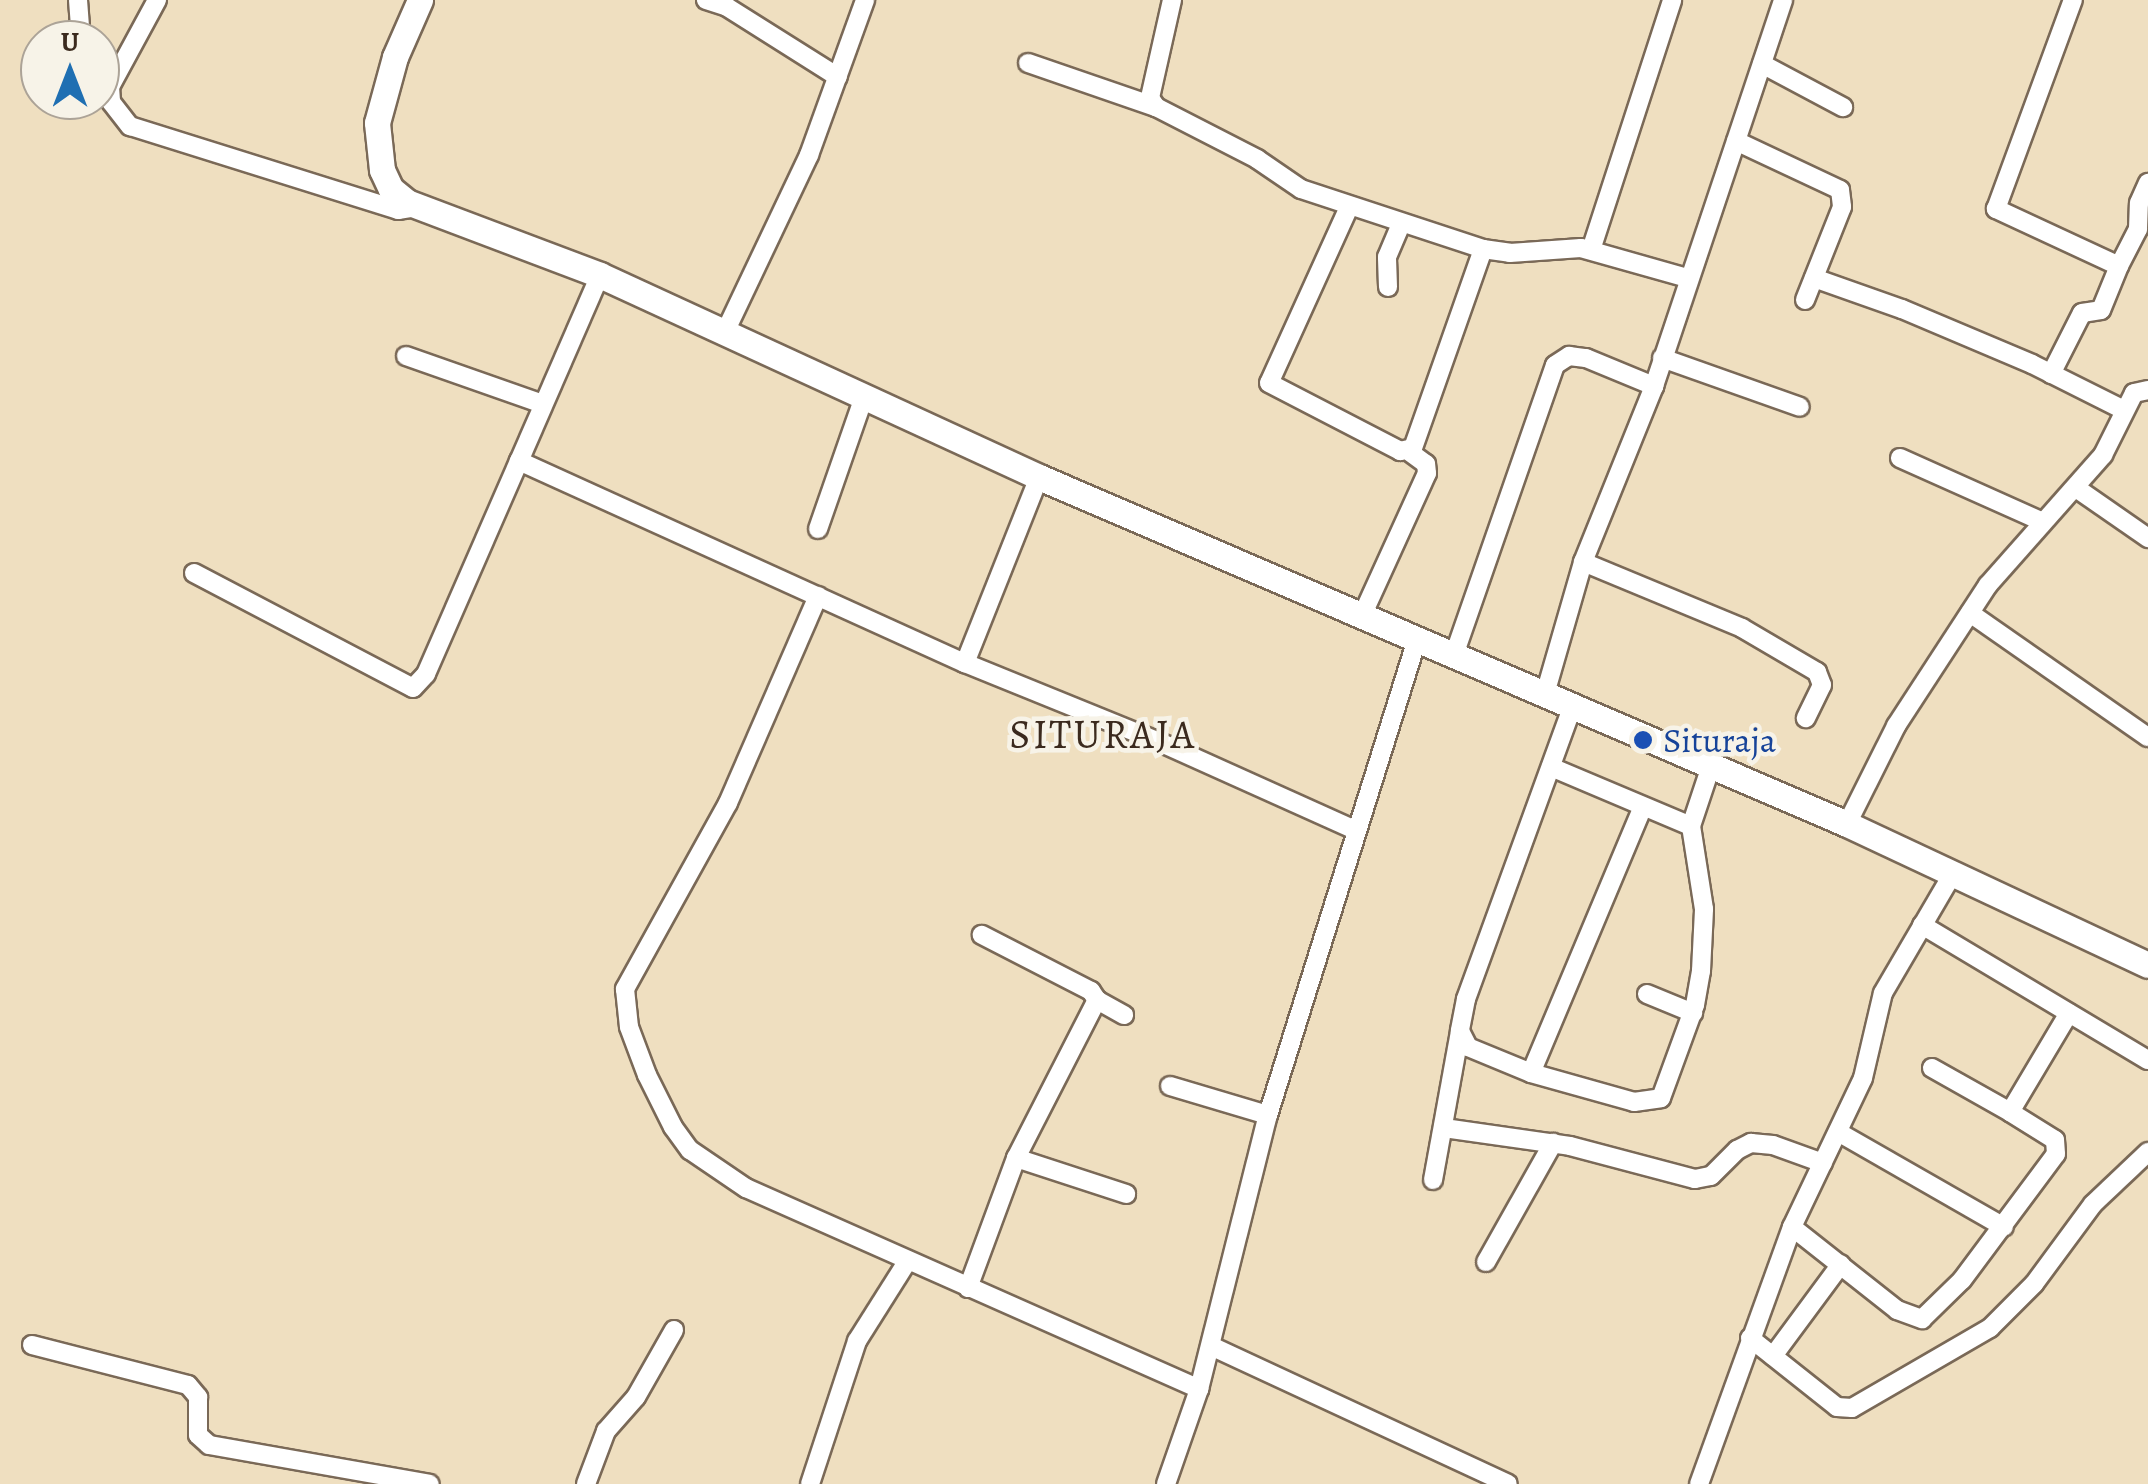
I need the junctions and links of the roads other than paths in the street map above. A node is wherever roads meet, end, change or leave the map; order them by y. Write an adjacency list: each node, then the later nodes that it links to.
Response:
1 (156, 0): 11 (street)
2 (420, 0): 19 (main road)
3 (706, 0): 12 (street)
4 (866, 0): 12 (street)
5 (1172, 0): 13 (street)
6 (1672, 0): 22 (street)
7 (1783, 0): 10 (street)
8 (2072, 0): 23 (street)
9 (1028, 63): 13 (street)
10 (1762, 64): 14 (street); 16 (street)
11 (120, 68)
12 (838, 77): 29 (street)
13 (1156, 107): 18 (street)
14 (1842, 107)
15 (120, 116): 19 (street)
16 (1736, 141): 25 (street); 26 (street)
17 (2148, 183): 23 (street)
18 (1349, 206): 20 (street); 39 (street)
19 (418, 207): 24 (main road)
20 (1401, 224): 21 (street); 27 (street)
21 (1483, 249): 22 (street); 39 (street)
22 (1592, 250): 25 (street)
23 (2119, 266): 32 (street)
24 (600, 275): 29 (main road); 36 (street)
25 (1688, 278): 31 (street)
26 (1814, 278): 28 (street); 32 (street)
27 (1388, 287)
28 (1804, 300)
29 (726, 330): 35 (main road)
30 (406, 356): 36 (street)
31 (1662, 358): 33 (street); 37 (street)
32 (2051, 374): 38 (street)
33 (1654, 386): 47 (street); 53 (street)
34 (2148, 390): 38 (street)
35 (864, 397): 42 (main road); 45 (street)
36 (543, 404): 41 (street)
37 (1800, 406)
38 (2124, 410): 43 (street)
39 (1408, 451): 51 (street)
40 (1900, 458): 44 (street)
41 (518, 461): 48 (street); 49 (street)
42 (1039, 477): 51 (main road); 54 (street)
43 (2076, 488): 44 (street); 46 (street)
44 (2041, 521): 50 (street)
45 (818, 529)
46 (2148, 538)
47 (1583, 562): 55 (street); 57 (street)
48 (194, 572)
49 (818, 596): 54 (street); 91 (street)
50 (1970, 613): 58 (street); 62 (street)
51 (1361, 618): 52 (main road)
52 (1416, 642): 53 (main road); 64 (street)
53 (1453, 658): 55 (main road)
54 (964, 663): 64 (street)
55 (1546, 694): 56 (main road)
56 (1573, 706): 59 (street); 60 (main road)
57 (1806, 718)
58 (2148, 737)
59 (1552, 767): 61 (street); 74 (street)
60 (1710, 769): 62 (main road); 63 (street)
61 (1644, 807): 63 (street); 77 (street)
62 (1847, 824): 65 (main road)
63 (1691, 826): 71 (street)
64 (1355, 830): 80 (street)
65 (1953, 873): 66 (street); 68 (main road)
66 (1922, 924): 72 (street); 82 (street)
67 (982, 935): 70 (street)
68 (2148, 964)
69 (1647, 994): 71 (street)
70 (1097, 1000): 73 (street); 85 (street)
71 (1693, 1013): 77 (street)
72 (2069, 1014): 75 (street); 79 (street)
73 (1124, 1015)
74 (1460, 1032): 77 (street); 81 (street)
75 (2148, 1060)
76 (1932, 1068): 79 (street)
77 (1531, 1073)
78 (1170, 1086): 80 (street)
79 (2010, 1112): 90 (street)
80 (1268, 1114): 98 (street)
81 (1444, 1128): 83 (street); 87 (street)
82 (1838, 1132): 86 (street); 90 (street)
83 (1553, 1143): 86 (street); 92 (street)
84 (2148, 1152): 99 (street)
85 (1016, 1158): 88 (street); 94 (street)
86 (1822, 1163): 89 (street)
87 (1433, 1180)
88 (1126, 1194)
89 (1792, 1227): 93 (street); 96 (street)
90 (2004, 1227): 93 (street)
91 (906, 1262): 94 (street); 104 (street)
92 (1486, 1262)
93 (1841, 1264): 99 (street)
94 (968, 1288): 100 (street)
95 (674, 1330): 103 (street)
96 (1750, 1338): 99 (street); 107 (street)
97 (32, 1346): 102 (street)
98 (1210, 1346): 100 (street); 101 (street)
99 (1773, 1356)
100 (1199, 1389): 105 (street)
101 (1469, 1476): 106 (street)
102 (430, 1484)
103 (586, 1484)
104 (810, 1484)
105 (1166, 1484)
106 (1508, 1484)
107 (1699, 1484)

